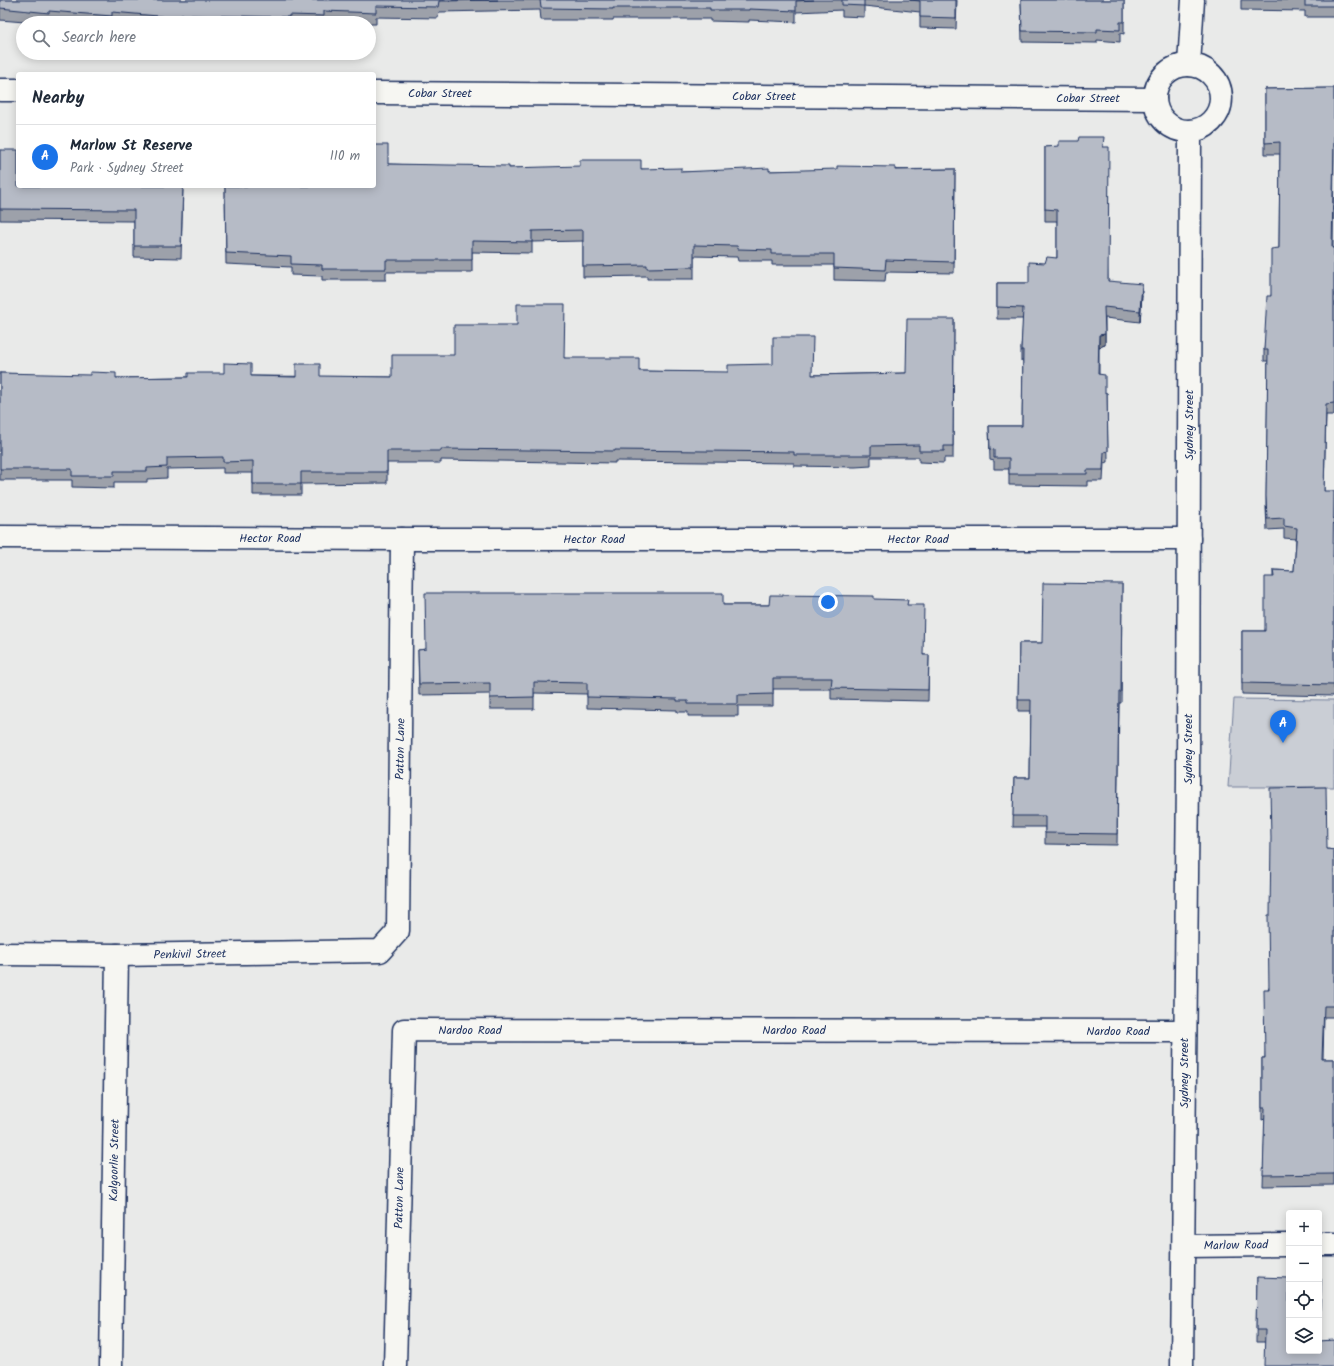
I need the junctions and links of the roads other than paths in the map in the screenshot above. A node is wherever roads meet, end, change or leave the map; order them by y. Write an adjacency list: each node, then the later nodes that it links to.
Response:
1 (1194, 0): 2 (street)
2 (1189, 65): 6 (street); 7 (street)
3 (0, 90): 4 (street)
4 (16, 90)
5 (376, 92): 6 (street, Cobar Street)
6 (1155, 99): 7 (street)
7 (1190, 131): 10 (street, Sydney Street)
8 (0, 537): 9 (street, Hector Road)
9 (402, 539): 10 (street, Hector Road); 11 (street, Patton Lane)
10 (1189, 539): 15 (street, Sydney Street)
11 (380, 951): 13 (street, Penkivil Street)
12 (0, 954): 13 (street, Penkivil Street)
13 (117, 955): 20 (street, Kalgoorlie Street)
14 (404, 1030): 15 (street, Nardoo Road); 21 (street, Patton Lane)
15 (1185, 1031): 19 (street, Sydney Street)
16 (1322, 1244): 17 (street)
17 (1334, 1244)
18 (1286, 1245): 19 (street, Marlow Road)
19 (1184, 1246): 22 (street, Sydney Street)
20 (111, 1366)
21 (395, 1366)
22 (1182, 1366)

